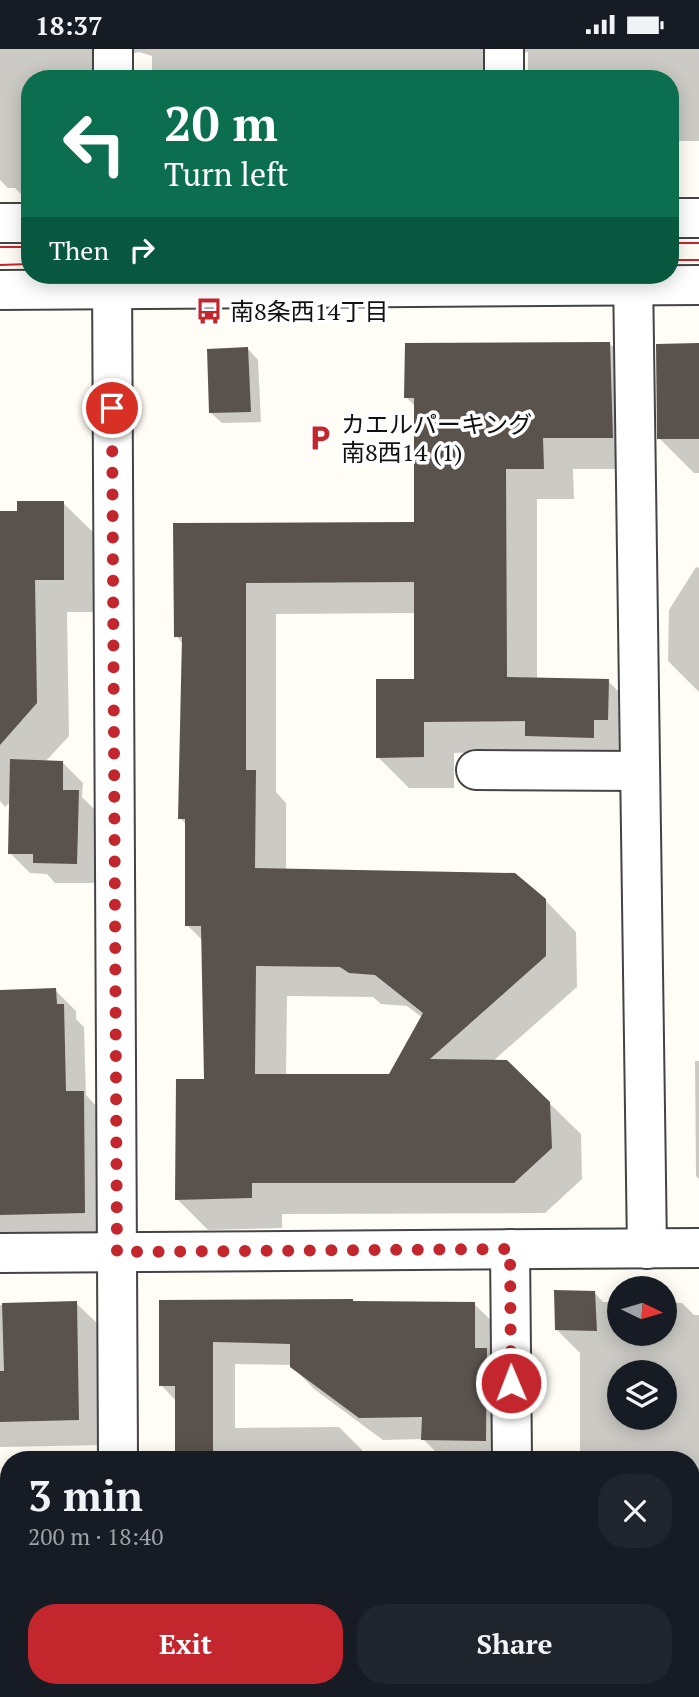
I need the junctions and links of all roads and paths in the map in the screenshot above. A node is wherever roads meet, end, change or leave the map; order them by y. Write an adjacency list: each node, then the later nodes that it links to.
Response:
1 (113, 49): 3 (street)
2 (504, 49): 4 (street)
3 (113, 70)
4 (504, 70)
5 (679, 218): 6 (street)
6 (699, 218)
7 (0, 223): 8 (street)
8 (21, 223)
9 (679, 283): 13 (street)
10 (84, 284): 14 (street)
11 (112, 284): 20 (street)
12 (633, 284): 16 (street)
13 (699, 285)
14 (0, 290)
15 (476, 771): 16 (street)
16 (640, 771): 19 (street)
17 (699, 1248): 19 (street)
18 (510, 1249): 19 (street); 20 (street); 23 (street)
19 (647, 1249)
20 (117, 1252): 21 (street); 22 (street)
21 (0, 1253)
22 (118, 1451)
23 (512, 1451)

